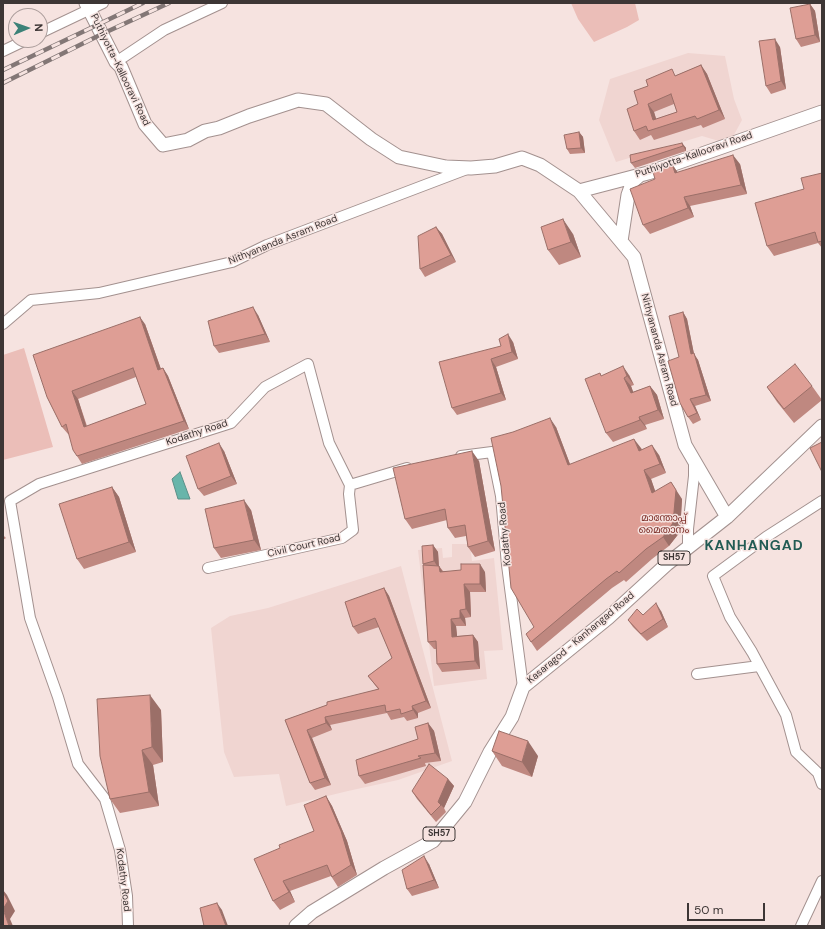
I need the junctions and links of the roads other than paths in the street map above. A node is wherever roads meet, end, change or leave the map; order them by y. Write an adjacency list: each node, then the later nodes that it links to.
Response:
1 (103, 3): 3 (street)
2 (222, 3): 5 (street)
3 (88, 6): 4 (street); 5 (main road, Puthiyotta-Kallooravi Road)
4 (48, 28)
5 (116, 62): 7 (main road, Puthiyotta-Kallooravi Road)
6 (822, 112): 8 (main road, Puthiyotta-Kallooravi Road)
7 (471, 168): 9 (main road, Puthiyotta-Kallooravi Road); 11 (street, Nithyananda Asram Road)
8 (640, 175): 9 (main road, Puthiyotta-Kallooravi Road); 10 (main road)
9 (579, 191): 10 (main road, Nithyananda Asram Road)
10 (621, 241): 14 (main road, Nithyananda Asram Road)
11 (3, 324)
12 (822, 426): 19 (main road, Kasaragod - Kanhangad Road / SH57)
13 (449, 458): 24 (street, Kodathy Road)
14 (694, 460): 19 (main road, Nithyananda Asram Road); 20 (street)
15 (420, 465): 16 (street)
16 (350, 485): 18 (street, Kodathy Road); 21 (street, Civil Court Road)
17 (822, 501): 22 (street)
18 (6, 502): 27 (street, Kodathy Road)
19 (727, 517): 20 (main road, Kasaragod - Kanhangad Road / SH57)
20 (688, 547): 24 (main road, Kasaragod - Kanhangad Road / SH57)
21 (208, 568)
22 (759, 666): 23 (street); 25 (street)
23 (697, 674)
24 (523, 687): 28 (main road, Kasaragod - Kanhangad Road / SH57)
25 (822, 784)
26 (822, 881): 29 (street)
27 (128, 926)
28 (296, 926)
29 (802, 926)

